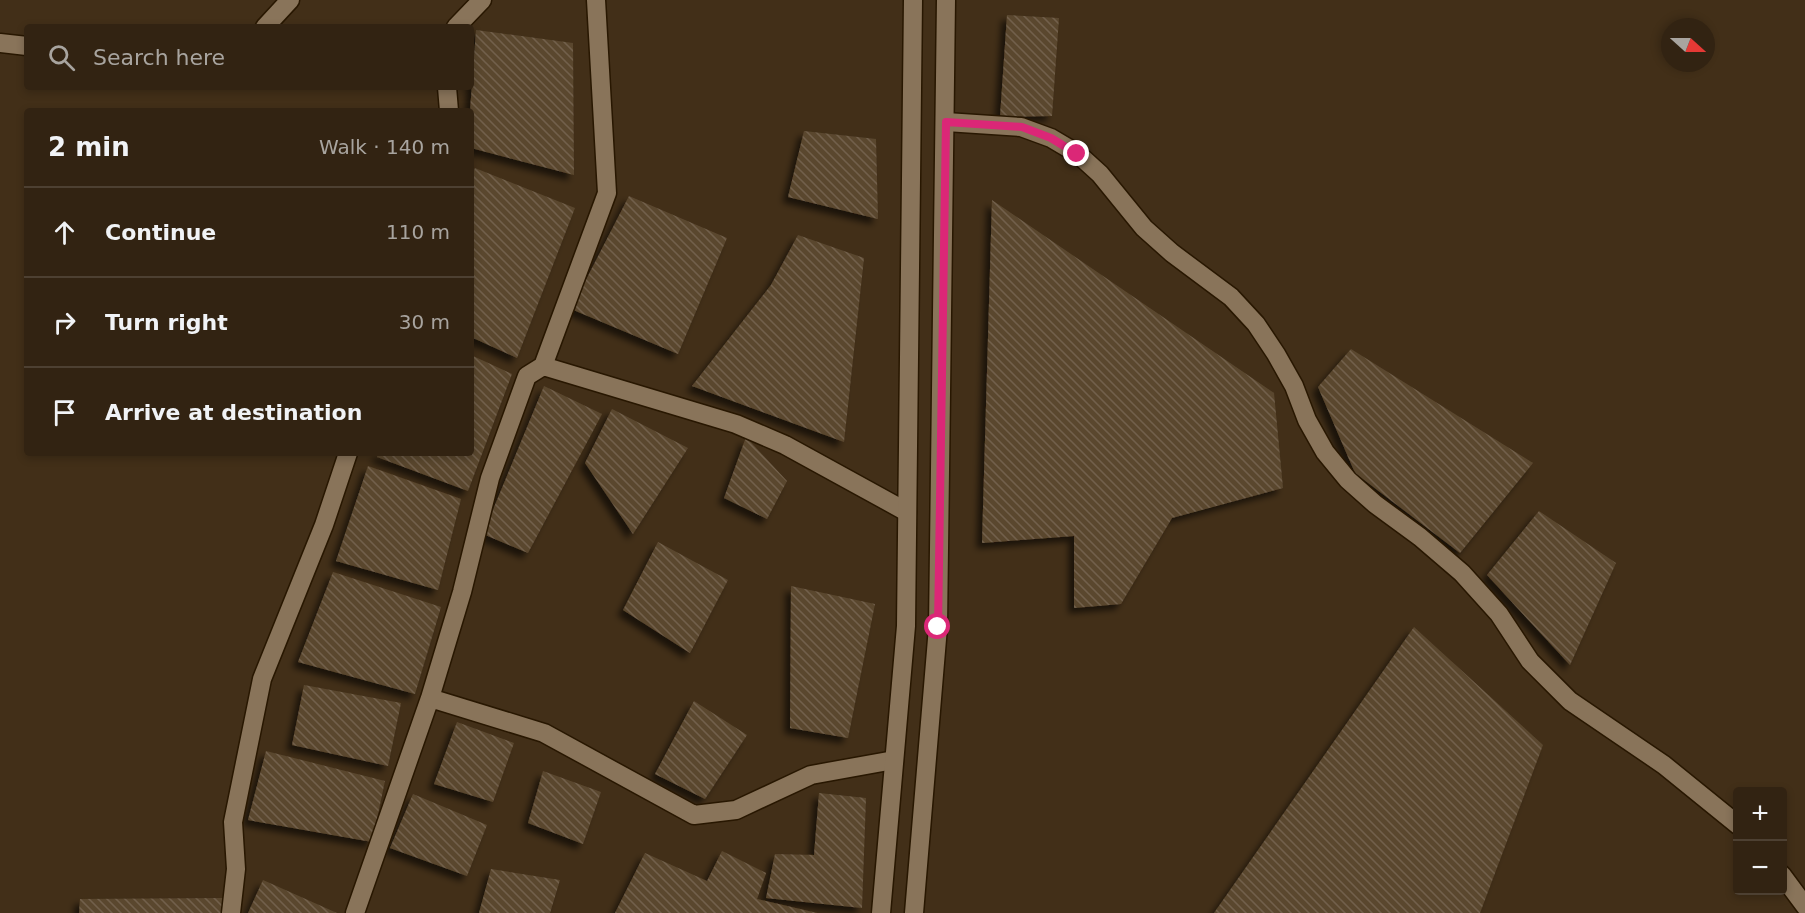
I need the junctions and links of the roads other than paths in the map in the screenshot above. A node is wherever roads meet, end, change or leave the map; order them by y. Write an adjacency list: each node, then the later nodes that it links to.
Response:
1 (290, 0): 6 (street)
2 (482, 0): 7 (street)
3 (596, 0): 13 (street)
4 (913, 0): 15 (street)
5 (946, 0): 12 (street)
6 (268, 24)
7 (459, 24)
8 (0, 43): 9 (street)
9 (24, 46)
10 (447, 90): 11 (street)
11 (449, 108)
12 (946, 122): 18 (street); 24 (street)
13 (543, 366): 15 (street); 16 (street)
14 (347, 456): 21 (street)
15 (907, 512): 17 (street)
16 (430, 698): 17 (street); 22 (street)
17 (894, 760): 23 (street)
18 (1733, 822)
19 (1787, 882): 20 (street)
20 (1805, 906)
21 (231, 913)
22 (355, 913)
23 (881, 913)
24 (914, 913)

